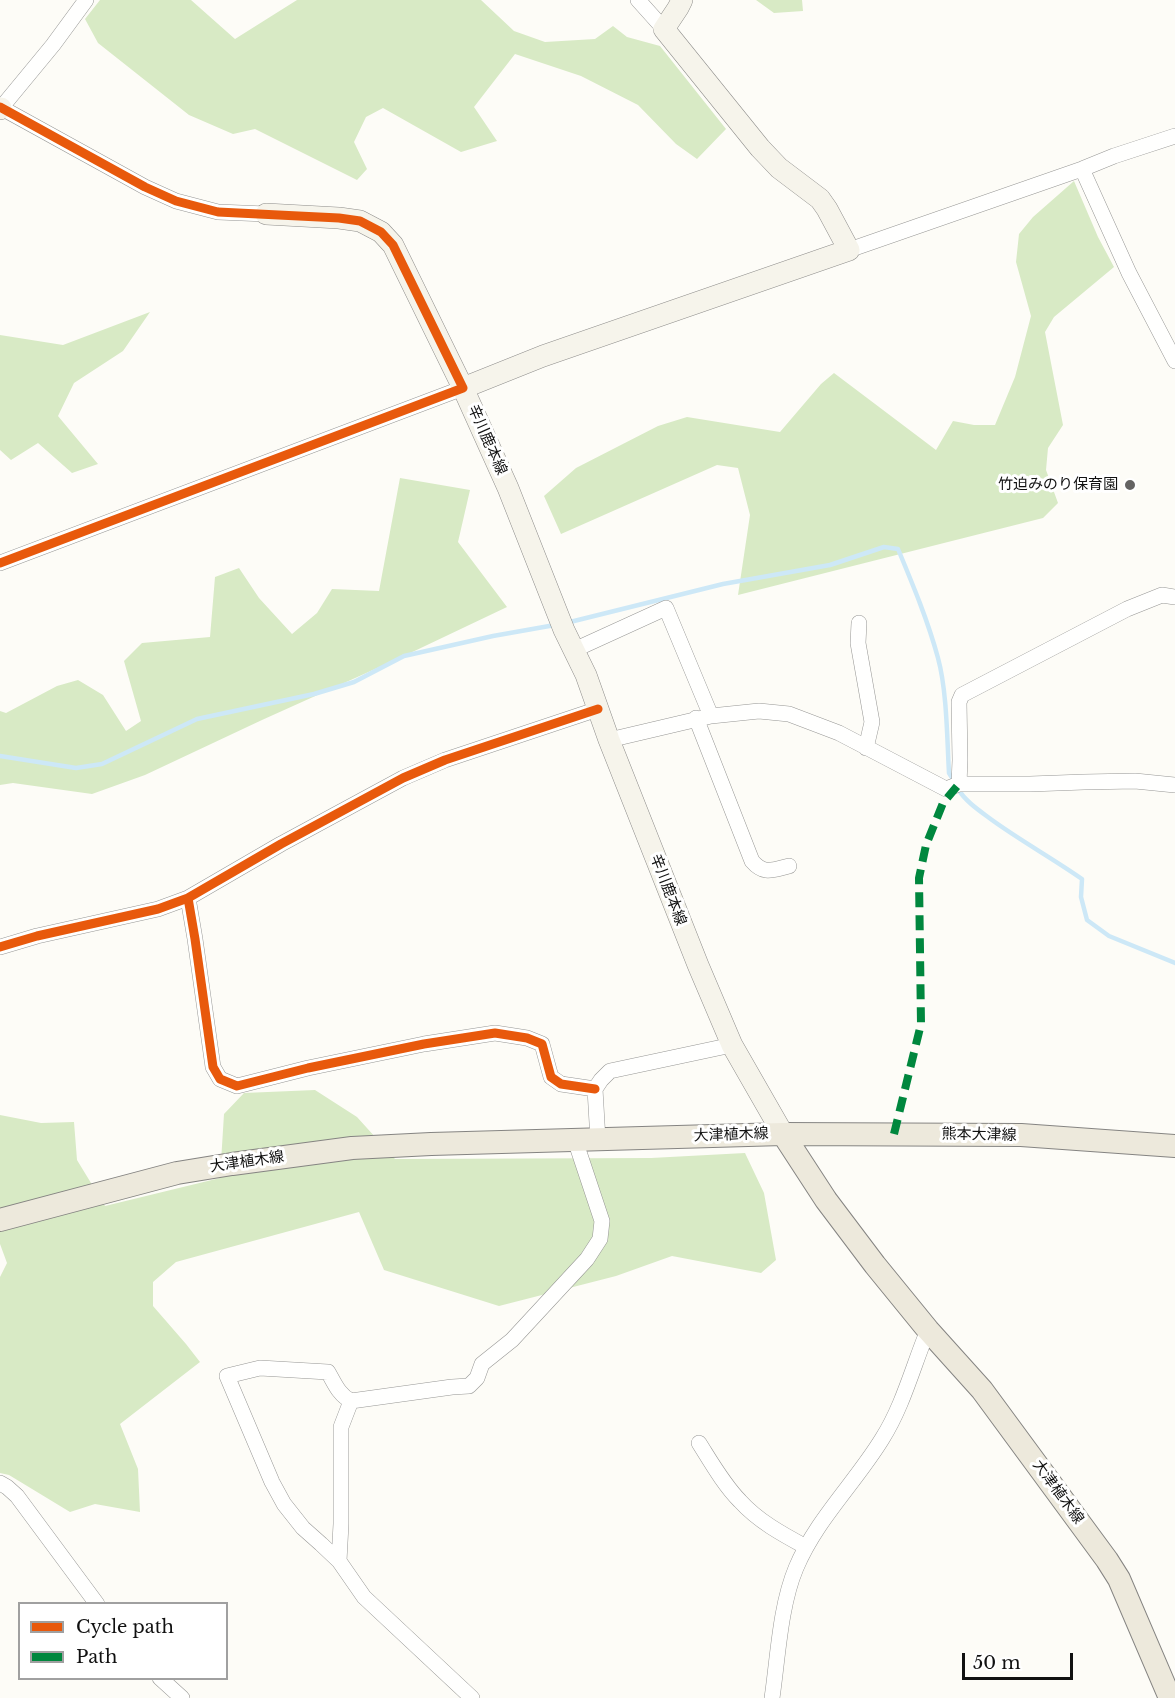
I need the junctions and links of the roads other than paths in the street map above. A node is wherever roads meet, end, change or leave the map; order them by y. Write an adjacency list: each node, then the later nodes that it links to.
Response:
1 (86, 0): 5 (street)
2 (638, 0): 4 (street)
3 (682, 0): 4 (main road)
4 (664, 29): 9 (main road)
5 (0, 108): 8 (street)
6 (1175, 136): 7 (street)
7 (1082, 169): 9 (street); 10 (street)
8 (266, 214): 11 (main road)
9 (849, 250): 11 (main road, 辛川鹿本線)
10 (1175, 361)
11 (463, 388): 12 (street); 15 (main road, 辛川鹿本線)
12 (0, 563)
13 (1175, 597): 20 (street)
14 (859, 623): 19 (street)
15 (574, 650): 16 (main road, 辛川鹿本線); 17 (street)
16 (598, 709): 18 (main road, 辛川鹿本線); 23 (street)
17 (704, 717): 18 (street); 19 (street); 22 (street)
18 (609, 740): 25 (main road, 辛川鹿本線)
19 (866, 748): 20 (street)
20 (959, 784): 21 (street)
21 (1175, 784)
22 (789, 866)
23 (188, 898): 24 (street); 26 (street)
24 (0, 947)
25 (732, 1045): 26 (street); 27 (main road, 辛川鹿本線)
26 (595, 1089): 29 (street)
27 (783, 1134): 29 (main road, 大津植木線); 30 (main road, 熊本大津線); 32 (main road, 大津植木線)
28 (575, 1140): 29 (main road, 大津植木線); 31 (main road, 大津植木線); 33 (street)
29 (598, 1140)
30 (1175, 1146)
31 (0, 1220)
32 (928, 1330): 36 (street); 43 (main road, 大津植木線)
33 (351, 1401): 37 (street); 37 (street)
34 (699, 1443): 36 (street)
35 (0, 1483): 38 (street)
36 (806, 1547): 42 (street)
37 (339, 1562): 40 (street)
38 (96, 1602)
39 (162, 1680): 41 (street)
40 (470, 1697)
41 (182, 1698)
42 (772, 1698)
43 (1170, 1698)

